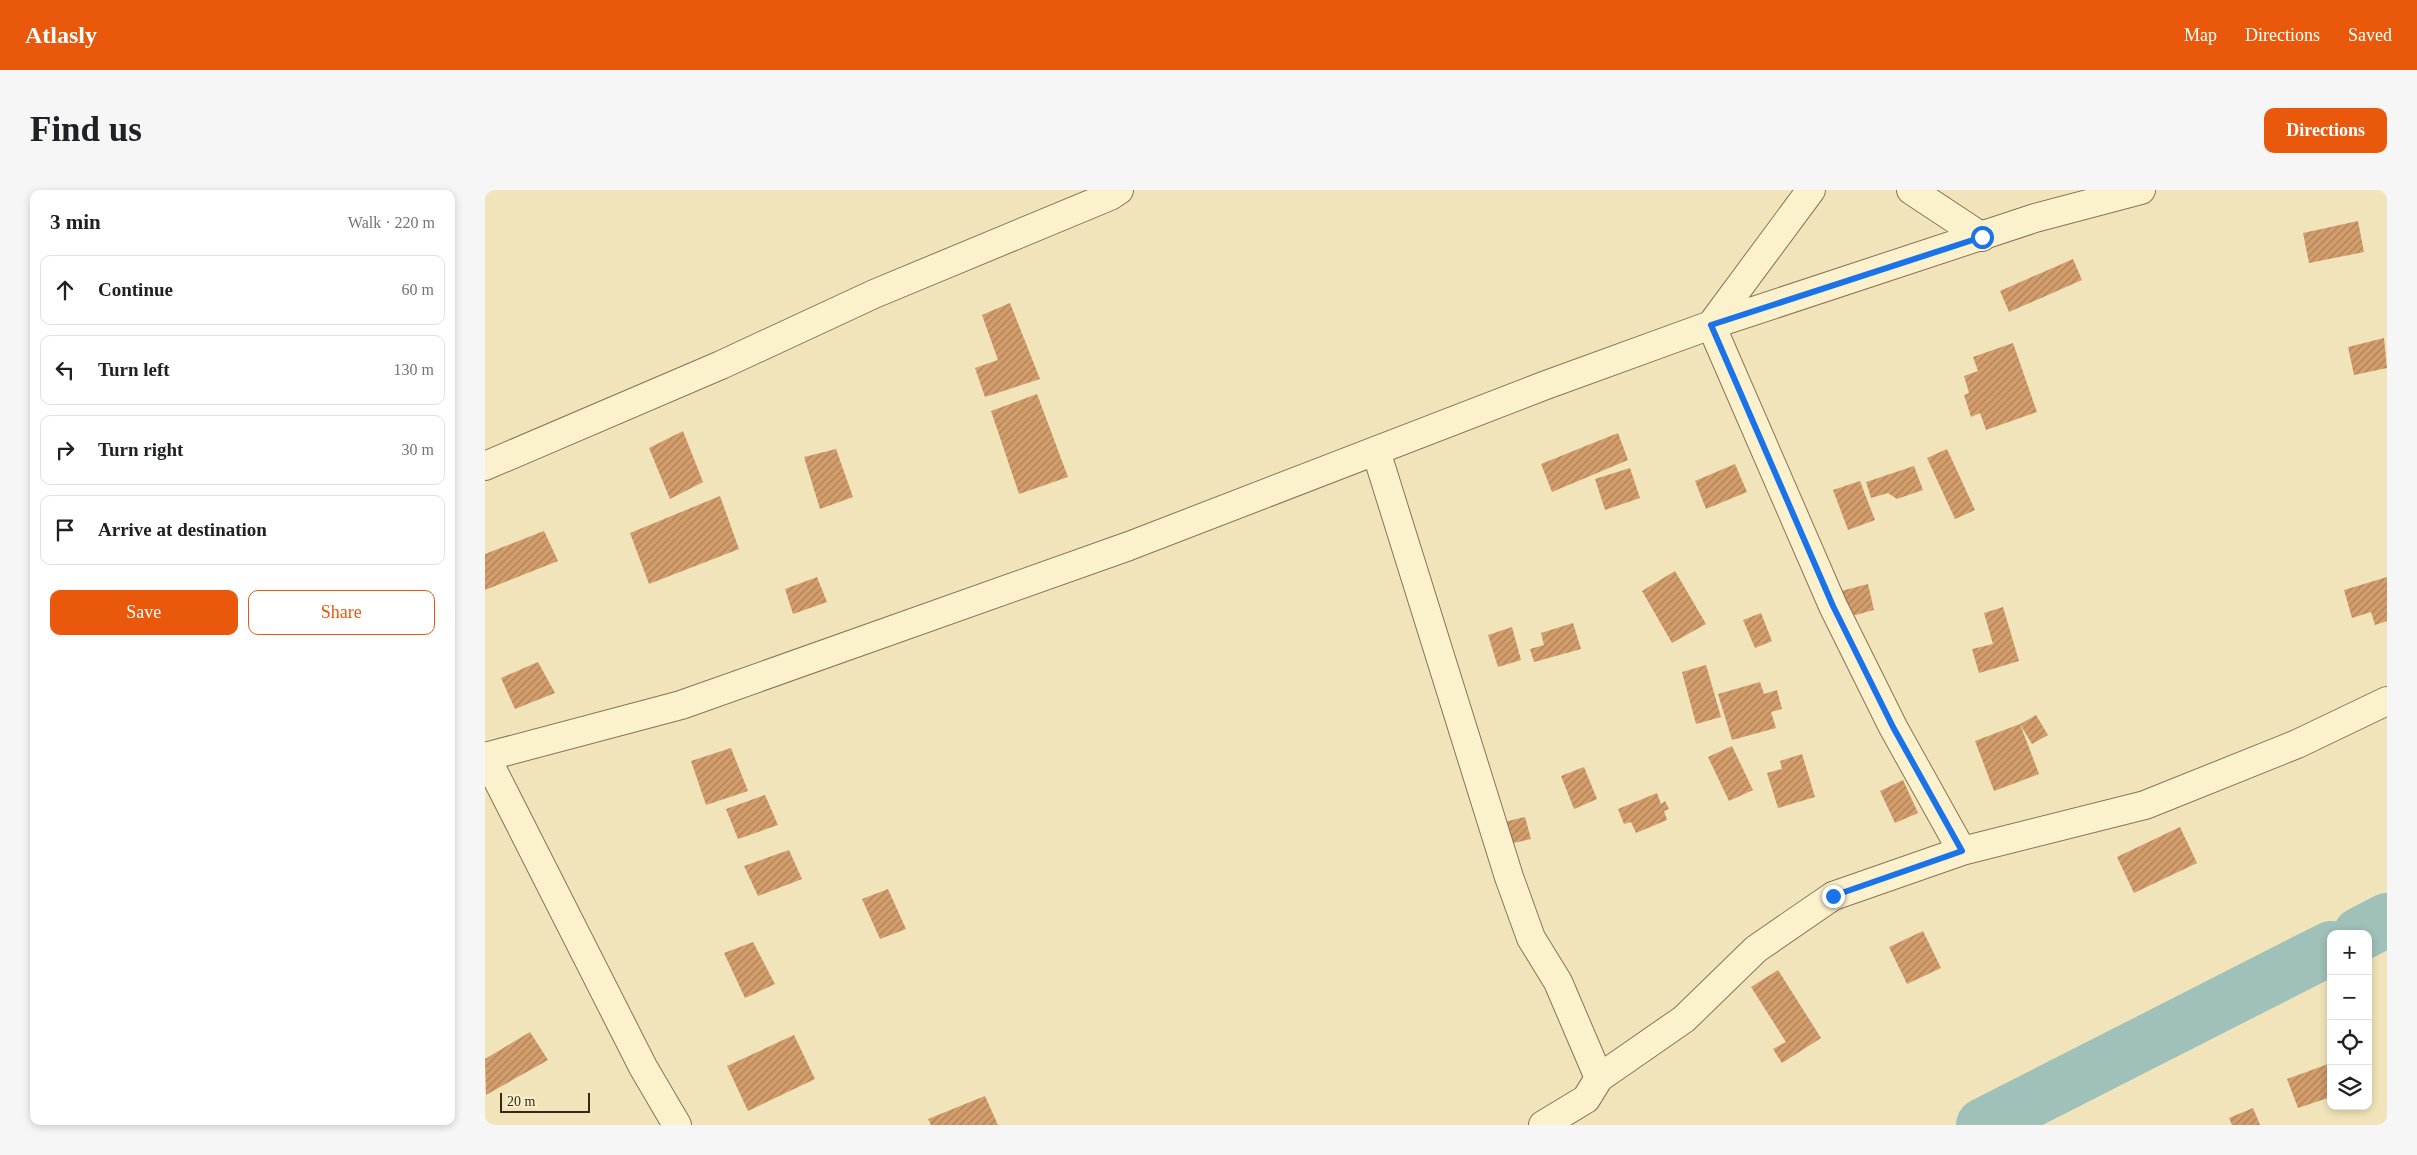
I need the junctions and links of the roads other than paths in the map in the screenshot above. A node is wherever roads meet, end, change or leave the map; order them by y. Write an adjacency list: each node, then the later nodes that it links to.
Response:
1 (1119, 190): 8 (street)
2 (1811, 190): 6 (street)
3 (1911, 190): 5 (street)
4 (2141, 190): 5 (street)
5 (1982, 237): 6 (street)
6 (1711, 325): 7 (street); 11 (street)
7 (1376, 451): 10 (street); 12 (street)
8 (485, 466)
9 (2387, 701): 11 (street)
10 (485, 757): 13 (street)
11 (1962, 851): 12 (street)
12 (1599, 1078): 14 (street)
13 (677, 1125)
14 (1543, 1125)

